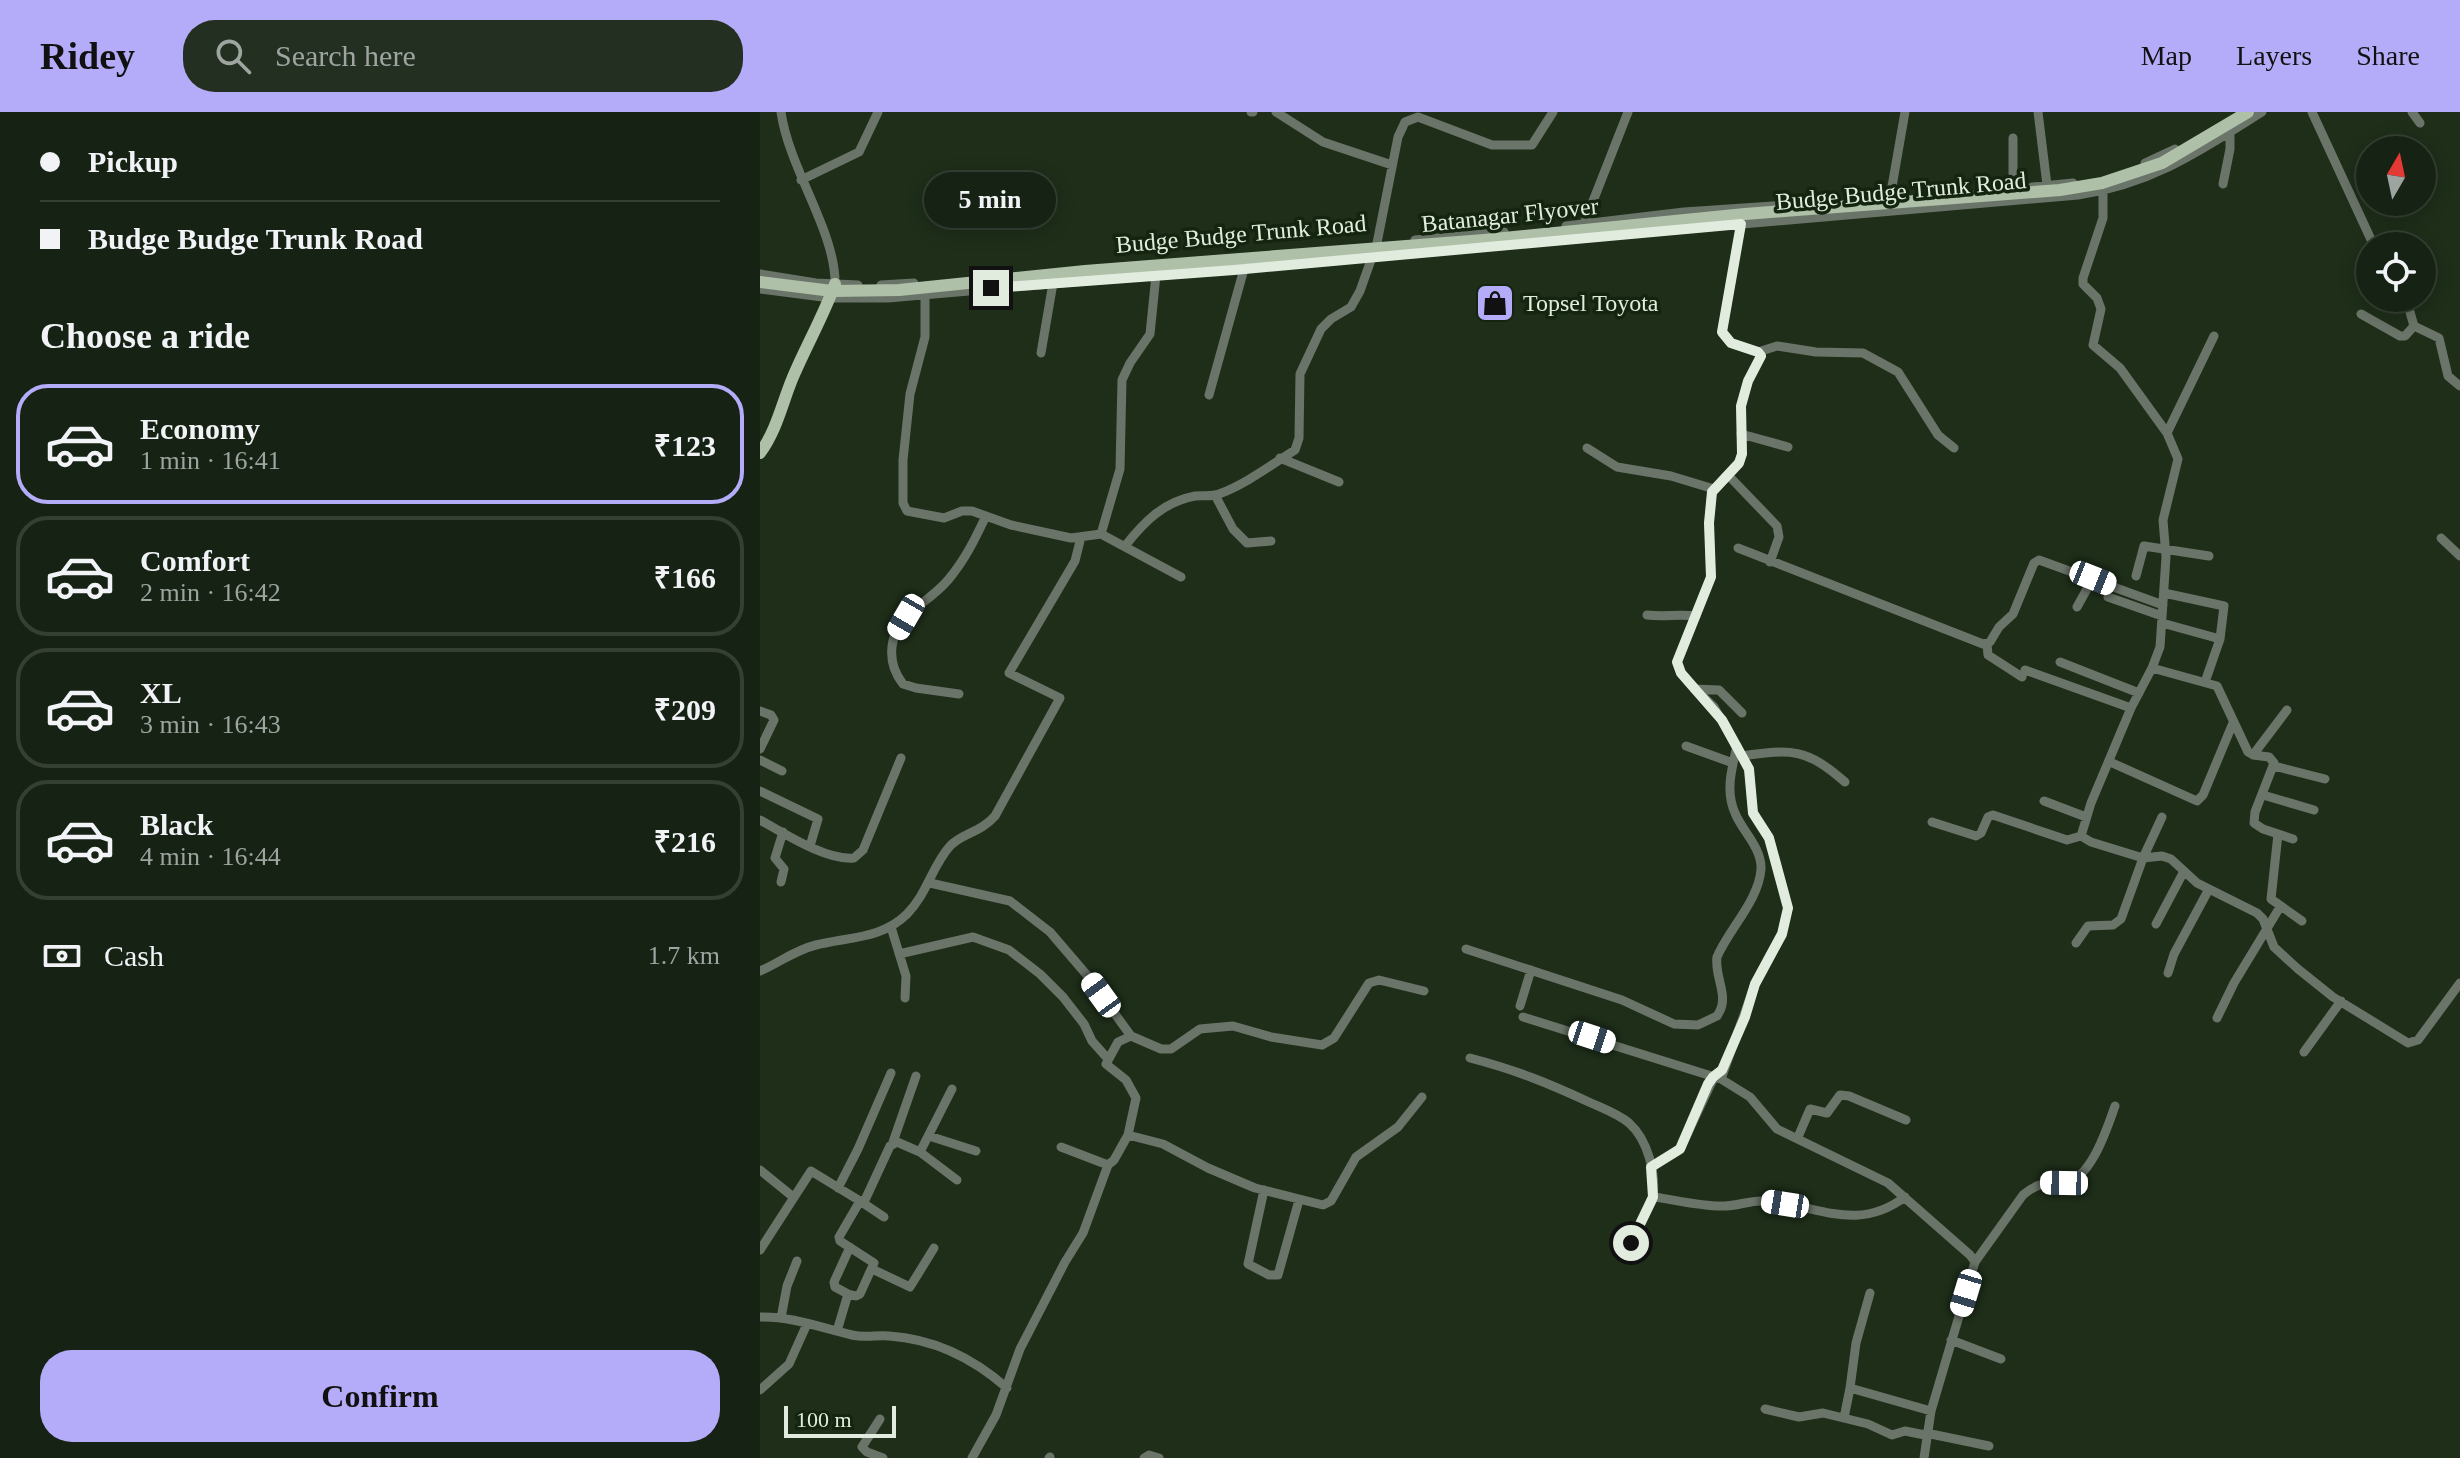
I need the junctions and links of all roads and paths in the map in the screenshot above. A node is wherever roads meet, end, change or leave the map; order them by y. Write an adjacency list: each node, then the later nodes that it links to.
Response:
1 (781, 112): 19 (street)
2 (878, 112): 19 (street)
3 (1276, 112): 17 (street)
4 (1553, 112): 13 (street)
5 (1628, 112): 25 (street)
6 (1905, 112): 24 (street)
7 (2038, 112): 21 (street)
8 (2236, 112): 18 (street, Budge Budge Trunk Road)
9 (2248, 112): 33 (main road, Batanagar Flyover, bridge)
10 (2262, 112): 15 (street, Budge Budge Trunk Road)
11 (2312, 112): 27 (street)
12 (2412, 112): 14 (street)
13 (1418, 115): 17 (street)
14 (2420, 123)
15 (2230, 132): 20 (street); 23 (street, Budge Budge Trunk Road)
16 (2013, 138): 22 (street)
17 (1392, 165): 28 (street)
18 (2104, 177): 21 (street, Budge Budge Trunk Road); 23 (street)
19 (801, 180): 35 (street)
20 (2223, 184)
21 (2047, 185): 22 (street, Budge Budge Trunk Road)
22 (2013, 189): 24 (street, Budge Budge Trunk Road)
23 (2103, 191): 26 (street, Budge Budge Trunk Road); 47 (street)
24 (1890, 198): 25 (street, Budge Budge Trunk Road)
25 (1584, 224): 28 (street, Budge Budge Trunk Road)
26 (1741, 224): 29 (street, Budge Budge Trunk Road); 43 (street)
27 (2368, 232)
28 (1377, 243): 29 (street); 35 (street, Budge Budge Trunk Road)
29 (1372, 257): 30 (street, Budge Budge Trunk Road); 53 (street)
30 (1244, 269): 32 (street, Budge Budge Trunk Road); 46 (street)
31 (760, 274): 35 (street, Budge Budge Trunk Road)
32 (1156, 275): 34 (street, Budge Budge Trunk Road); 59 (street)
33 (760, 282)
34 (1053, 283): 37 (street, Budge Budge Trunk Road); 44 (street)
35 (835, 284): 38 (main road)
36 (760, 289): 38 (street, Budge Budge Trunk Road)
37 (925, 295): 38 (street, Budge Budge Trunk Road); 58 (street)
38 (830, 298): 52 (main road)
39 (2410, 312): 41 (street)
40 (2361, 314): 41 (street)
41 (2414, 326): 45 (street)
42 (2214, 336): 47 (street)
43 (1758, 352): 48 (street); 51 (street)
44 (1041, 353)
45 (2460, 386)
46 (1209, 395)
47 (2167, 433): 65 (street)
48 (1741, 434): 49 (street); 54 (street)
49 (1788, 447)
50 (1587, 448): 56 (street)
51 (1954, 448)
52 (760, 453)
53 (1280, 458): 55 (street); 57 (street)
54 (1728, 475): 56 (street); 68 (street)
55 (1339, 482)
56 (1714, 489): 77 (street)
57 (1215, 495): 62 (street); 63 (street)
58 (986, 516): 60 (street); 86 (street)
59 (1101, 534): 60 (street); 63 (street)
60 (1081, 537): 121 (street)
61 (2441, 538): 67 (street)
62 (1271, 541)
63 (1125, 546): 70 (street)
64 (1738, 548): 68 (street)
65 (2165, 549): 66 (street); 69 (street); 72 (street)
66 (2209, 556)
67 (2460, 556)
68 (1770, 562): 80 (street)
69 (2136, 576)
70 (1181, 577)
71 (2093, 578): 74 (street); 75 (street); 80 (street)
72 (2164, 593): 74 (street); 79 (street)
73 (2108, 597): 78 (street)
74 (2163, 605): 78 (street)
75 (2077, 607)
76 (1647, 615): 77 (street)
77 (1696, 616): 84 (street)
78 (2162, 620): 79 (street); 82 (street)
79 (2220, 639): 83 (street)
80 (1987, 644): 87 (street)
81 (2060, 662): 85 (street)
82 (2152, 668): 83 (street); 85 (street)
83 (2205, 682): 91 (street)
84 (1694, 689): 90 (street); 93 (street)
85 (2139, 693): 87 (street)
86 (959, 694)
87 (2131, 708): 99 (street)
88 (2287, 710): 95 (street)
89 (760, 711): 94 (street)
90 (1742, 713)
91 (2233, 723): 95 (street); 99 (street)
92 (1686, 746): 100 (street)
93 (1737, 746): 96 (street); 100 (street)
94 (760, 749)
95 (2253, 755): 101 (street)
96 (1742, 756): 104 (street); 146 (street)
97 (901, 758): 117 (street)
98 (760, 760): 102 (street)
99 (2110, 762): 109 (street)
100 (1733, 763): 131 (street)
101 (2274, 766): 103 (street); 106 (street)
102 (782, 771)
103 (2325, 779)
104 (1845, 782)
105 (760, 791): 117 (street)
106 (2263, 795): 108 (street); 114 (street)
107 (2044, 801): 109 (street)
108 (2314, 810)
109 (2086, 817): 115 (street)
110 (2162, 817): 118 (street)
111 (760, 820): 113 (street)
112 (1932, 822): 115 (street)
113 (783, 832): 117 (street); 120 (street)
114 (2278, 834): 116 (street); 123 (street)
115 (2081, 836): 118 (street)
116 (2293, 839)
117 (810, 846)
118 (2143, 858): 119 (street); 128 (street)
119 (2183, 873): 122 (street); 125 (street)
120 (781, 882)
121 (930, 883): 126 (street); 141 (street)
122 (2209, 889): 127 (street); 133 (street)
123 (2280, 907): 124 (street); 127 (street)
124 (2302, 921)
125 (2156, 924)
126 (891, 927): 130 (street); 132 (street)
127 (2267, 930): 137 (street); 140 (street)
128 (2076, 943)
129 (1466, 949): 131 (street)
130 (899, 954): 136 (street); 144 (street)
131 (1531, 970): 138 (street)
132 (760, 971)
133 (2168, 973)
134 (2460, 983): 137 (street)
135 (1424, 991): 141 (street)
136 (905, 998)
137 (2341, 1001): 142 (street)
138 (1520, 1006)
139 (1523, 1017): 146 (street)
140 (2217, 1018)
141 (1131, 1036): 144 (street)
142 (2304, 1052)
143 (1470, 1058): 160 (street)
144 (1108, 1059): 152 (street)
145 (891, 1073): 163 (street)
146 (1719, 1075): 154 (street); 160 (street)
147 (916, 1076): 155 (street)
148 (952, 1089): 153 (street)
149 (1422, 1097): 168 (street)
150 (2115, 1106): 176 (street)
151 (1906, 1120): 154 (street)
152 (1128, 1135): 159 (street); 164 (street)
153 (929, 1136): 157 (street); 158 (street)
154 (1798, 1137): 167 (street)
155 (893, 1142): 158 (street); 169 (street)
156 (1061, 1147): 159 (street)
157 (976, 1151)
158 (920, 1152): 162 (street)
159 (1108, 1165): 186 (street)
160 (1651, 1167): 166 (street)
161 (760, 1170): 165 (street)
162 (957, 1180)
163 (838, 1188): 165 (street); 169 (street)
164 (1264, 1190): 168 (street); 168 (street)
165 (792, 1196): 174 (street)
166 (1653, 1197): 167 (street); 171 (street)
167 (1905, 1197): 176 (street)
168 (1299, 1200)
169 (860, 1201): 170 (street); 172 (street)
170 (884, 1217)
171 (1631, 1243)
172 (850, 1247): 177 (street); 179 (street)
173 (934, 1248): 177 (street)
174 (760, 1250)
175 (797, 1261): 181 (street)
176 (1975, 1262): 184 (street)
177 (872, 1269): 179 (street)
178 (1870, 1293): 187 (street)
179 (848, 1294): 183 (street)
180 (760, 1317): 181 (street)
181 (781, 1318): 182 (street)
182 (807, 1324): 183 (street); 188 (street)
183 (837, 1331): 186 (street)
184 (1951, 1340): 185 (street); 190 (street)
185 (2001, 1359)
186 (1007, 1388): 196 (street)
187 (1850, 1388): 190 (street); 191 (street)
188 (760, 1390)
189 (1765, 1409): 191 (street)
190 (1931, 1411): 193 (street)
191 (1844, 1418): 193 (street)
192 (880, 1419): 195 (street)
193 (1926, 1434): 194 (street); 199 (street)
194 (1989, 1446)
195 (883, 1458)
196 (972, 1458)
197 (1144, 1458): 198 (street)
198 (1159, 1458)
199 (1924, 1458)

